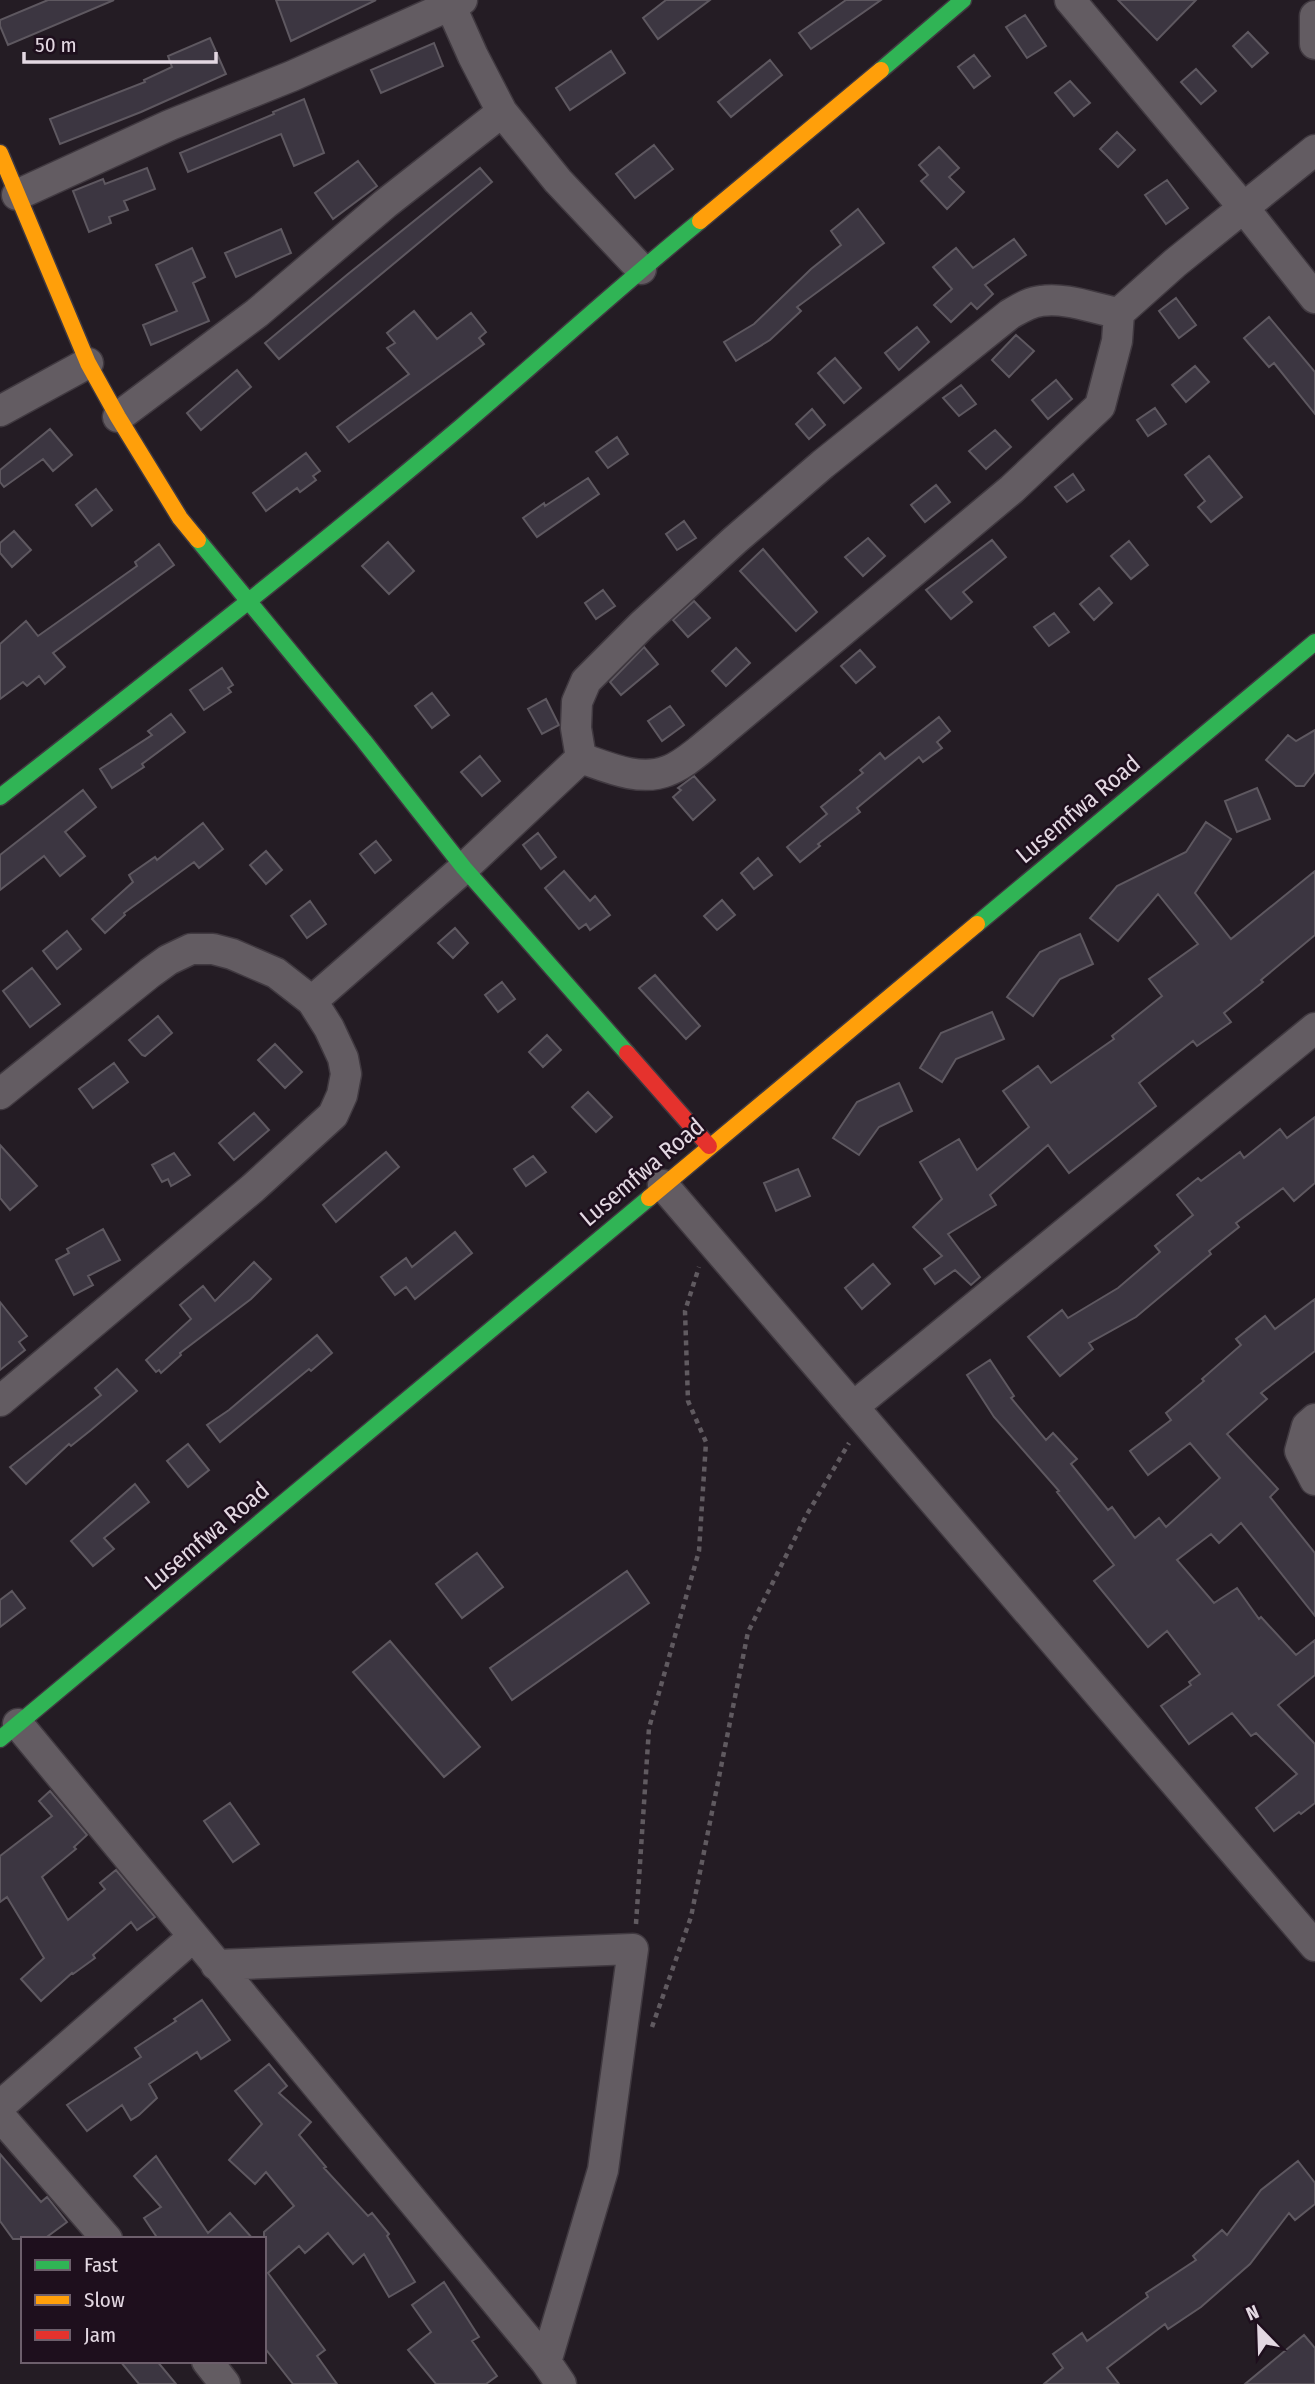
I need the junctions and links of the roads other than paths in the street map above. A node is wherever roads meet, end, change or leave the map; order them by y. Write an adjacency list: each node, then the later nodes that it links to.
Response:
1 (1070, 0): 10 (street)
2 (454, 2): 6 (street); 9 (street)
3 (946, 5): 11 (street)
4 (1315, 16): 5 (street)
5 (1315, 44)
6 (502, 112): 11 (street); 16 (street)
7 (1315, 150): 10 (street)
8 (0, 153): 9 (street)
9 (17, 195): 14 (street)
10 (1243, 206): 12 (street); 13 (street)
11 (641, 270): 17 (street)
12 (1315, 298)
13 (1119, 313): 19 (street); 19 (street)
14 (88, 363): 15 (street); 16 (street)
15 (0, 411)
16 (118, 417): 17 (street)
17 (249, 603): 20 (street); 21 (street)
18 (1315, 642): 25 (street, Lusemfwa Road)
19 (581, 758): 21 (street)
20 (0, 797)
21 (464, 868): 22 (street); 25 (street)
22 (312, 1001): 24 (street); 27 (street)
23 (1314, 1030): 28 (street)
24 (0, 1094)
25 (709, 1146): 26 (street, Lusemfwa Road)
26 (663, 1185): 28 (street); 31 (street, Lusemfwa Road)
27 (0, 1401)
28 (861, 1416): 33 (street)
29 (1315, 1419): 30 (street)
30 (1315, 1480)
31 (9, 1731): 32 (street)
32 (194, 1937): 34 (street); 35 (street)
33 (1315, 1946)
34 (216, 1965): 39 (street); 39 (street)
35 (0, 2106)
36 (0, 2116): 37 (street)
37 (105, 2237)
38 (209, 2363): 40 (street)
39 (554, 2373)
40 (225, 2384)

